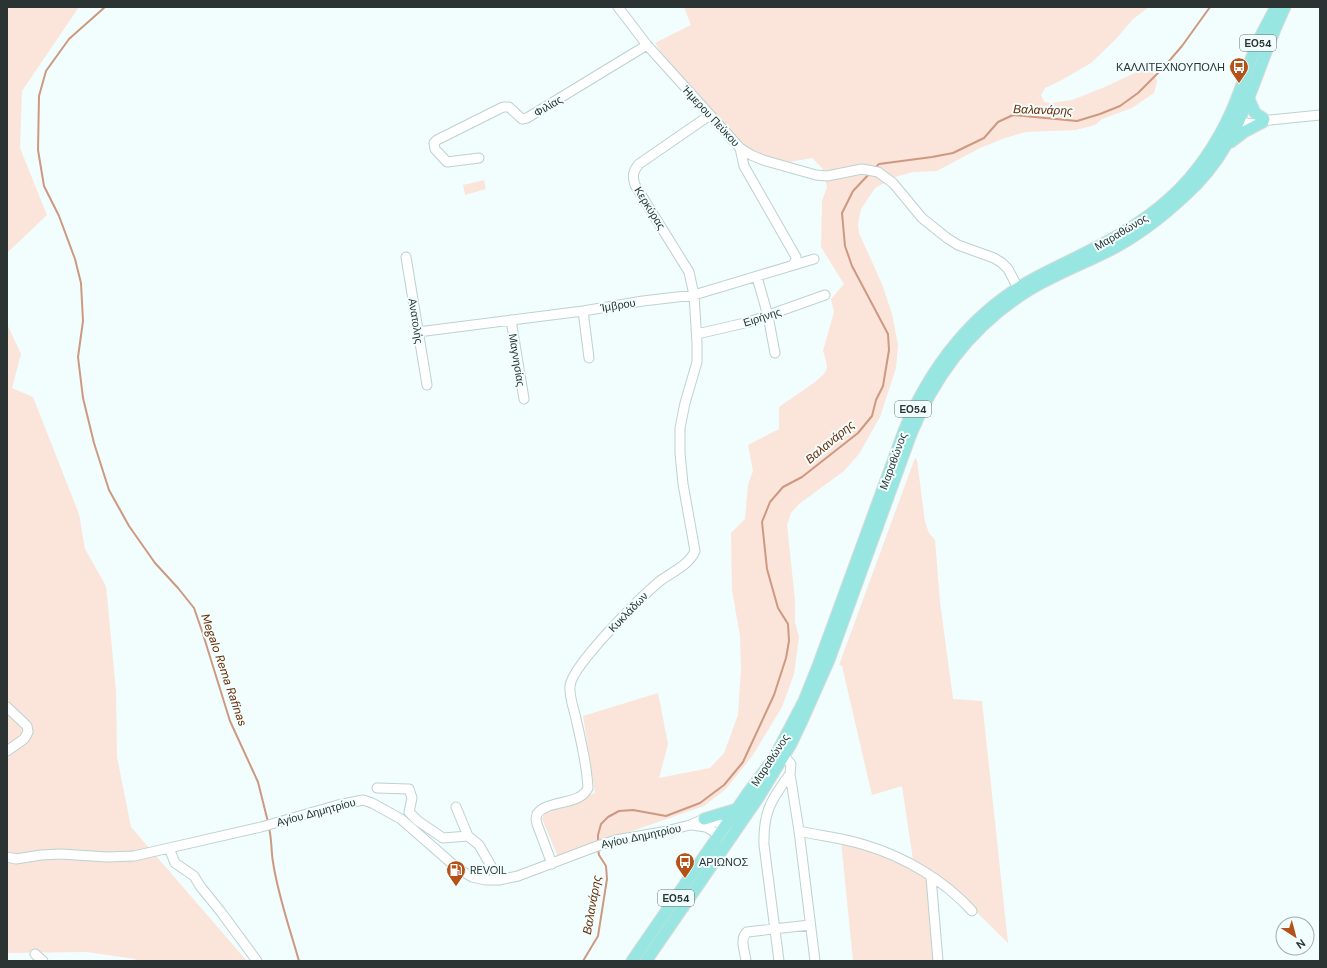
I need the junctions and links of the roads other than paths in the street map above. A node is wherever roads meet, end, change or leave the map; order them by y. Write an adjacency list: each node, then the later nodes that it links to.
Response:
1 (618, 7): 4 (street, Ήμερου Πεύκου)
2 (1276, 7): 8 (main road, Μαραθώνος / ΕΟ54)
3 (1285, 7): 5 (main road, Μαραθώνος / ΕΟ54)
4 (647, 45): 7 (street, Ήμερου Πεύκου); 12 (street, Φιλίας)
5 (1248, 99): 8 (main road, Μαραθώνος / ΕΟ54); 9 (main road)
6 (1320, 114): 9 (street)
7 (710, 115): 10 (street, Ήμερου Πεύκου); 18 (street, Κερκύρας)
8 (1236, 116): 9 (street); 11 (main road, Μαραθώνος / ΕΟ54); 17 (main road, Μαραθώνος / ΕΟ54)
9 (1266, 120): 11 (main road)
10 (740, 148): 15 (street); 17 (street, Ήμερου Πεύκου)
11 (1223, 149): 31 (main road, Μαραθώνος / ΕΟ54)
12 (480, 158)
13 (406, 257): 23 (street, Ανατολής)
14 (814, 259): 15 (street, Ίμβρου)
15 (793, 265): 16 (street, Ίμβρου)
16 (757, 277): 18 (street, Ίμβρου); 21 (street)
17 (1018, 288): 35 (main road, Μαραθώνος / ΕΟ54)
18 (694, 295): 20 (street, Ίμβρου); 24 (street, Κερκύρας)
19 (825, 295): 21 (street, Ειρήνης)
20 (582, 311): 22 (street, Ίμβρου); 26 (street)
21 (768, 316): 24 (street, Ειρήνης); 25 (street)
22 (511, 320): 23 (street, Ίμβρου); 28 (street, Μαγνησίας)
23 (418, 332): 27 (street, Ανατολής)
24 (697, 334): 43 (street, Κυκλάδων)
25 (775, 354)
26 (589, 358)
27 (427, 385)
28 (524, 400)
29 (7, 707): 30 (street)
30 (7, 751)
31 (784, 756): 32 (street); 39 (main road, Μαραθώνος / ΕΟ54)
32 (790, 774): 38 (street); 48 (street)
33 (377, 788): 40 (street)
34 (456, 807): 40 (street)
35 (737, 809): 36 (main road); 39 (main road, Μαραθώνος / ΕΟ54)
36 (704, 819): 37 (street, Αγίου Δημητρίου); 39 (street)
37 (690, 825): 39 (street, Αγίου Δημητρίου); 43 (street, Αγίου Δημητρίου)
38 (799, 831): 44 (street); 47 (street)
39 (726, 834): 52 (main road, Μαραθώνος / ΕΟ54); 53 (main road, Μαραθώνος / ΕΟ54)
40 (468, 836): 45 (street)
41 (169, 848): 42 (street, Αγίου Δημητρίου); 45 (street, Αγίου Δημητρίου); 51 (street)
42 (7, 857)
43 (552, 864): 45 (street, Αγίου Δημητρίου)
44 (931, 877): 46 (street); 57 (street)
45 (499, 880)
46 (972, 911)
47 (810, 925): 48 (street); 56 (street)
48 (774, 928): 54 (street); 55 (street)
49 (34, 954): 50 (street)
50 (43, 961)
51 (257, 961)
52 (632, 961)
53 (646, 961)
54 (746, 961)
55 (779, 961)
56 (815, 961)
57 (938, 961)

